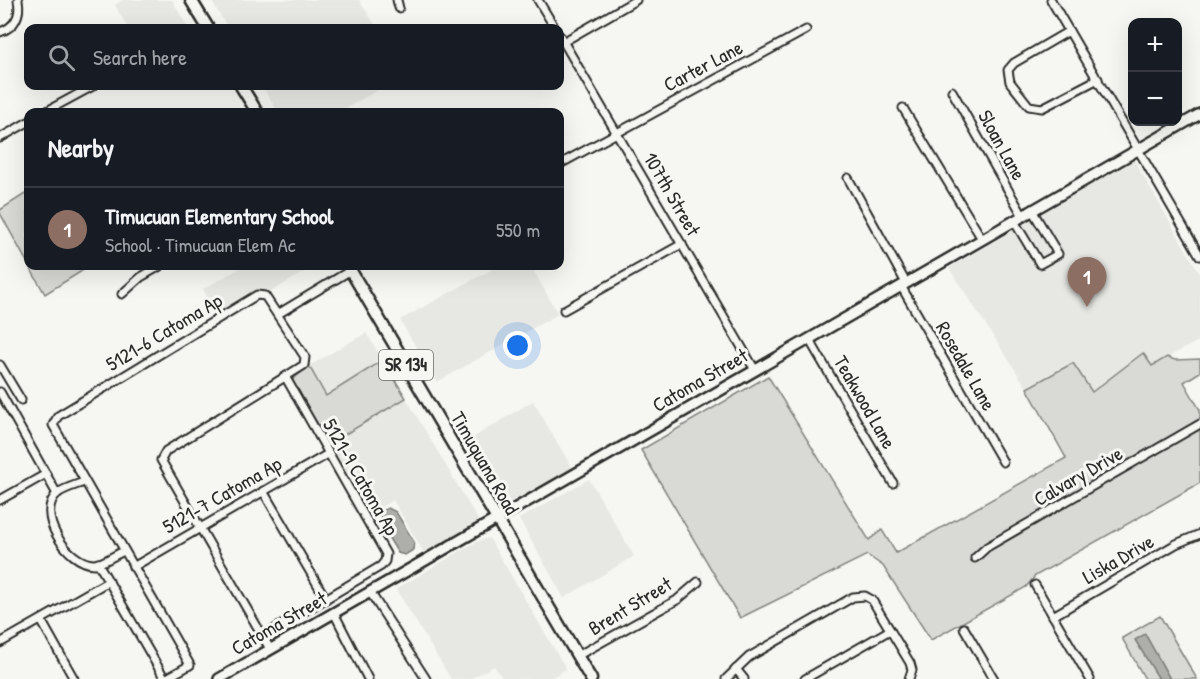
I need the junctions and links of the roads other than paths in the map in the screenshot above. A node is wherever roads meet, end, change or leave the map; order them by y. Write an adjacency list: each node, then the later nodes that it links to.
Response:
1 (18, 0): 10 (street)
2 (191, 0): 6 (main road)
3 (538, 0): 7 (street)
4 (636, 0): 11 (street)
5 (1051, 0): 9 (street)
6 (206, 24)
7 (553, 24)
8 (806, 30): 22 (street, Carter Lane)
9 (1069, 31): 13 (street); 13 (street)
10 (0, 32)
11 (564, 37)
12 (564, 44): 22 (street, 107th Street)
13 (1098, 79): 24 (street)
14 (86, 90): 17 (street)
15 (243, 90): 18 (main road)
16 (952, 91): 28 (street, Sloan Lane)
17 (52, 108)
18 (255, 108)
19 (903, 108): 29 (street)
20 (1200, 114): 24 (street, Catoma Street)
21 (24, 124): 23 (street)
22 (616, 132): 25 (street, Carter Lane); 30 (street, 107th Street)
23 (0, 138)
24 (1138, 150): 27 (street, Catoma Street); 31 (street)
25 (564, 162)
26 (848, 178): 35 (street, Rosedale Lane)
27 (1032, 210): 28 (street, Catoma Street); 28 (street, Sloan Lane)
28 (1019, 218): 29 (street, Catoma Street)
29 (982, 239): 35 (street, Catoma Street)
30 (682, 244): 37 (street); 41 (street, 107th Street)
31 (1200, 256)
32 (153, 270): 36 (street)
33 (346, 270): 38 (street)
34 (350, 270): 54 (main road, Timuquana Road / SR 134)
35 (904, 284): 39 (street, Catoma Street); 47 (street, Rosedale Lane)
36 (123, 294)
37 (564, 310)
38 (278, 314): 42 (street, 5121-6 Catoma Ap); 49 (street, 5121-6 Catoma Ap)
39 (809, 339): 41 (street, Catoma Street); 50 (street, Teakwood Lane)
40 (0, 365): 44 (street)
41 (755, 370): 54 (street, Catoma Street)
42 (286, 378): 46 (street, 5121-9 Catoma Ap); 55 (street, 5121-6 Catoma Ap)
43 (0, 392): 48 (street)
44 (21, 400)
45 (1200, 424): 58 (street, Calvary Drive)
46 (328, 454): 51 (street, 5121-7 Catoma Ap); 65 (street, 5121-9 Catoma Ap)
47 (1003, 462)
48 (46, 474): 52 (street); 53 (street)
49 (84, 482): 52 (street); 57 (street, 5121-6 Catoma Ap)
50 (893, 483)
51 (263, 491): 55 (street, 5121-7 Catoma Ap); 65 (street)
52 (57, 494): 59 (street)
53 (0, 500)
54 (496, 519): 64 (street, Catoma Street); 74 (main road, Timuquana Road / SR 134)
55 (199, 526): 60 (street, 5121-7 Catoma Ap); 71 (street, 5121-6 Catoma Ap)
56 (1200, 534): 67 (street, Liska Drive)
57 (124, 551): 59 (street); 60 (street, 5121-6 Catoma Ap)
58 (975, 558)
59 (98, 563): 61 (street)
60 (133, 567): 61 (street, 5121-6 Catoma Ap)
61 (108, 581): 68 (street)
62 (698, 582): 74 (street, Brent Street)
63 (1035, 585): 67 (street)
64 (370, 592): 66 (street, Catoma Street); 79 (street)
65 (326, 599): 71 (street, 5121-9 Catoma Ap)
66 (334, 613): 73 (street, Catoma Street); 78 (street)
67 (1053, 616): 86 (street)
68 (41, 620): 72 (street); 76 (street)
69 (964, 628): 85 (street)
70 (890, 630): 75 (street); 83 (street); 84 (street)
71 (263, 636): 73 (street, 5121-6 Catoma Ap)
72 (0, 643)
73 (270, 649): 77 (street, Catoma Street)
74 (577, 656): 80 (main road, Timuquana Road / SR 134)
75 (736, 669): 81 (street); 82 (street)
76 (74, 679)
77 (219, 679)
78 (368, 679)
79 (426, 679)
80 (591, 679)
81 (726, 679)
82 (744, 679)
83 (805, 679)
84 (909, 679)
85 (994, 679)
86 (1090, 679)

